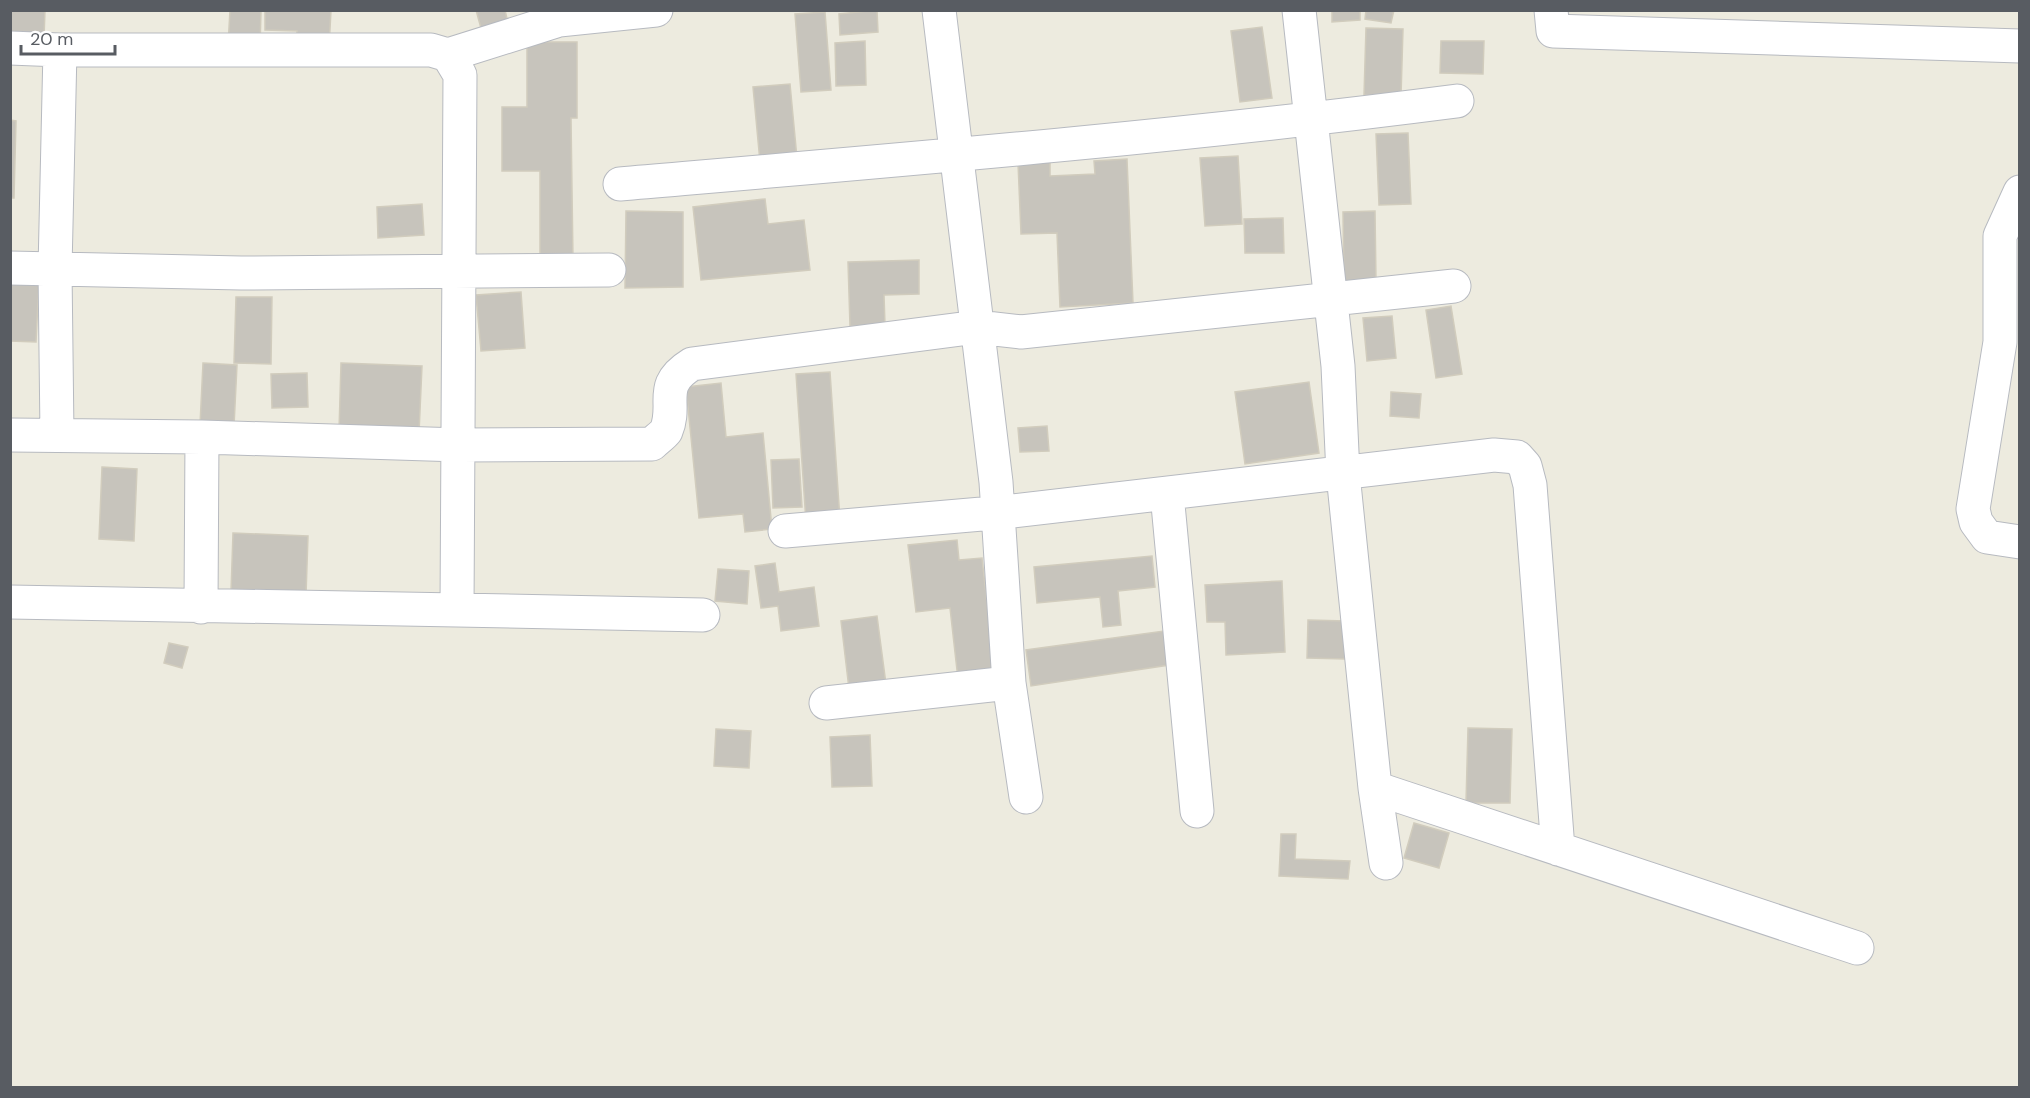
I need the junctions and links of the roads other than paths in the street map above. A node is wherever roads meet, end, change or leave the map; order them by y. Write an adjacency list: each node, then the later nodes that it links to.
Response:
1 (656, 10): 8 (street)
2 (939, 10): 11 (street)
3 (1299, 10): 10 (street)
4 (1551, 10): 5 (street)
5 (2019, 46)
6 (10, 48): 7 (street)
7 (60, 50): 8 (street); 15 (street)
8 (448, 55): 17 (street)
9 (1457, 101): 10 (street)
10 (1311, 120): 11 (street); 19 (street)
11 (955, 155): 12 (street); 20 (street)
12 (620, 184)
13 (2019, 192): 21 (street)
14 (10, 268): 15 (street)
15 (55, 269): 17 (street); 23 (street)
16 (609, 270): 17 (street)
17 (460, 272): 25 (street)
18 (1454, 286): 19 (street)
19 (1331, 301): 20 (street); 26 (street)
20 (977, 327): 25 (street); 28 (street)
21 (2010, 344): 30 (street)
22 (10, 435): 23 (street)
23 (57, 435): 24 (street)
24 (202, 437): 25 (street); 32 (street)
25 (460, 445): 33 (street)
26 (1343, 474): 27 (street); 37 (street); 40 (street)
27 (1167, 494): 28 (street); 39 (street)
28 (999, 513): 29 (street); 35 (street)
29 (785, 531)
30 (2019, 542)
31 (10, 602): 32 (street)
32 (201, 607): 33 (street)
33 (458, 610): 34 (street)
34 (703, 615)
35 (1009, 683): 36 (street); 38 (street)
36 (826, 703)
37 (1375, 788): 40 (street); 41 (street)
38 (1026, 797)
39 (1197, 811)
40 (1558, 849): 42 (street)
41 (1386, 863)
42 (1857, 948)

